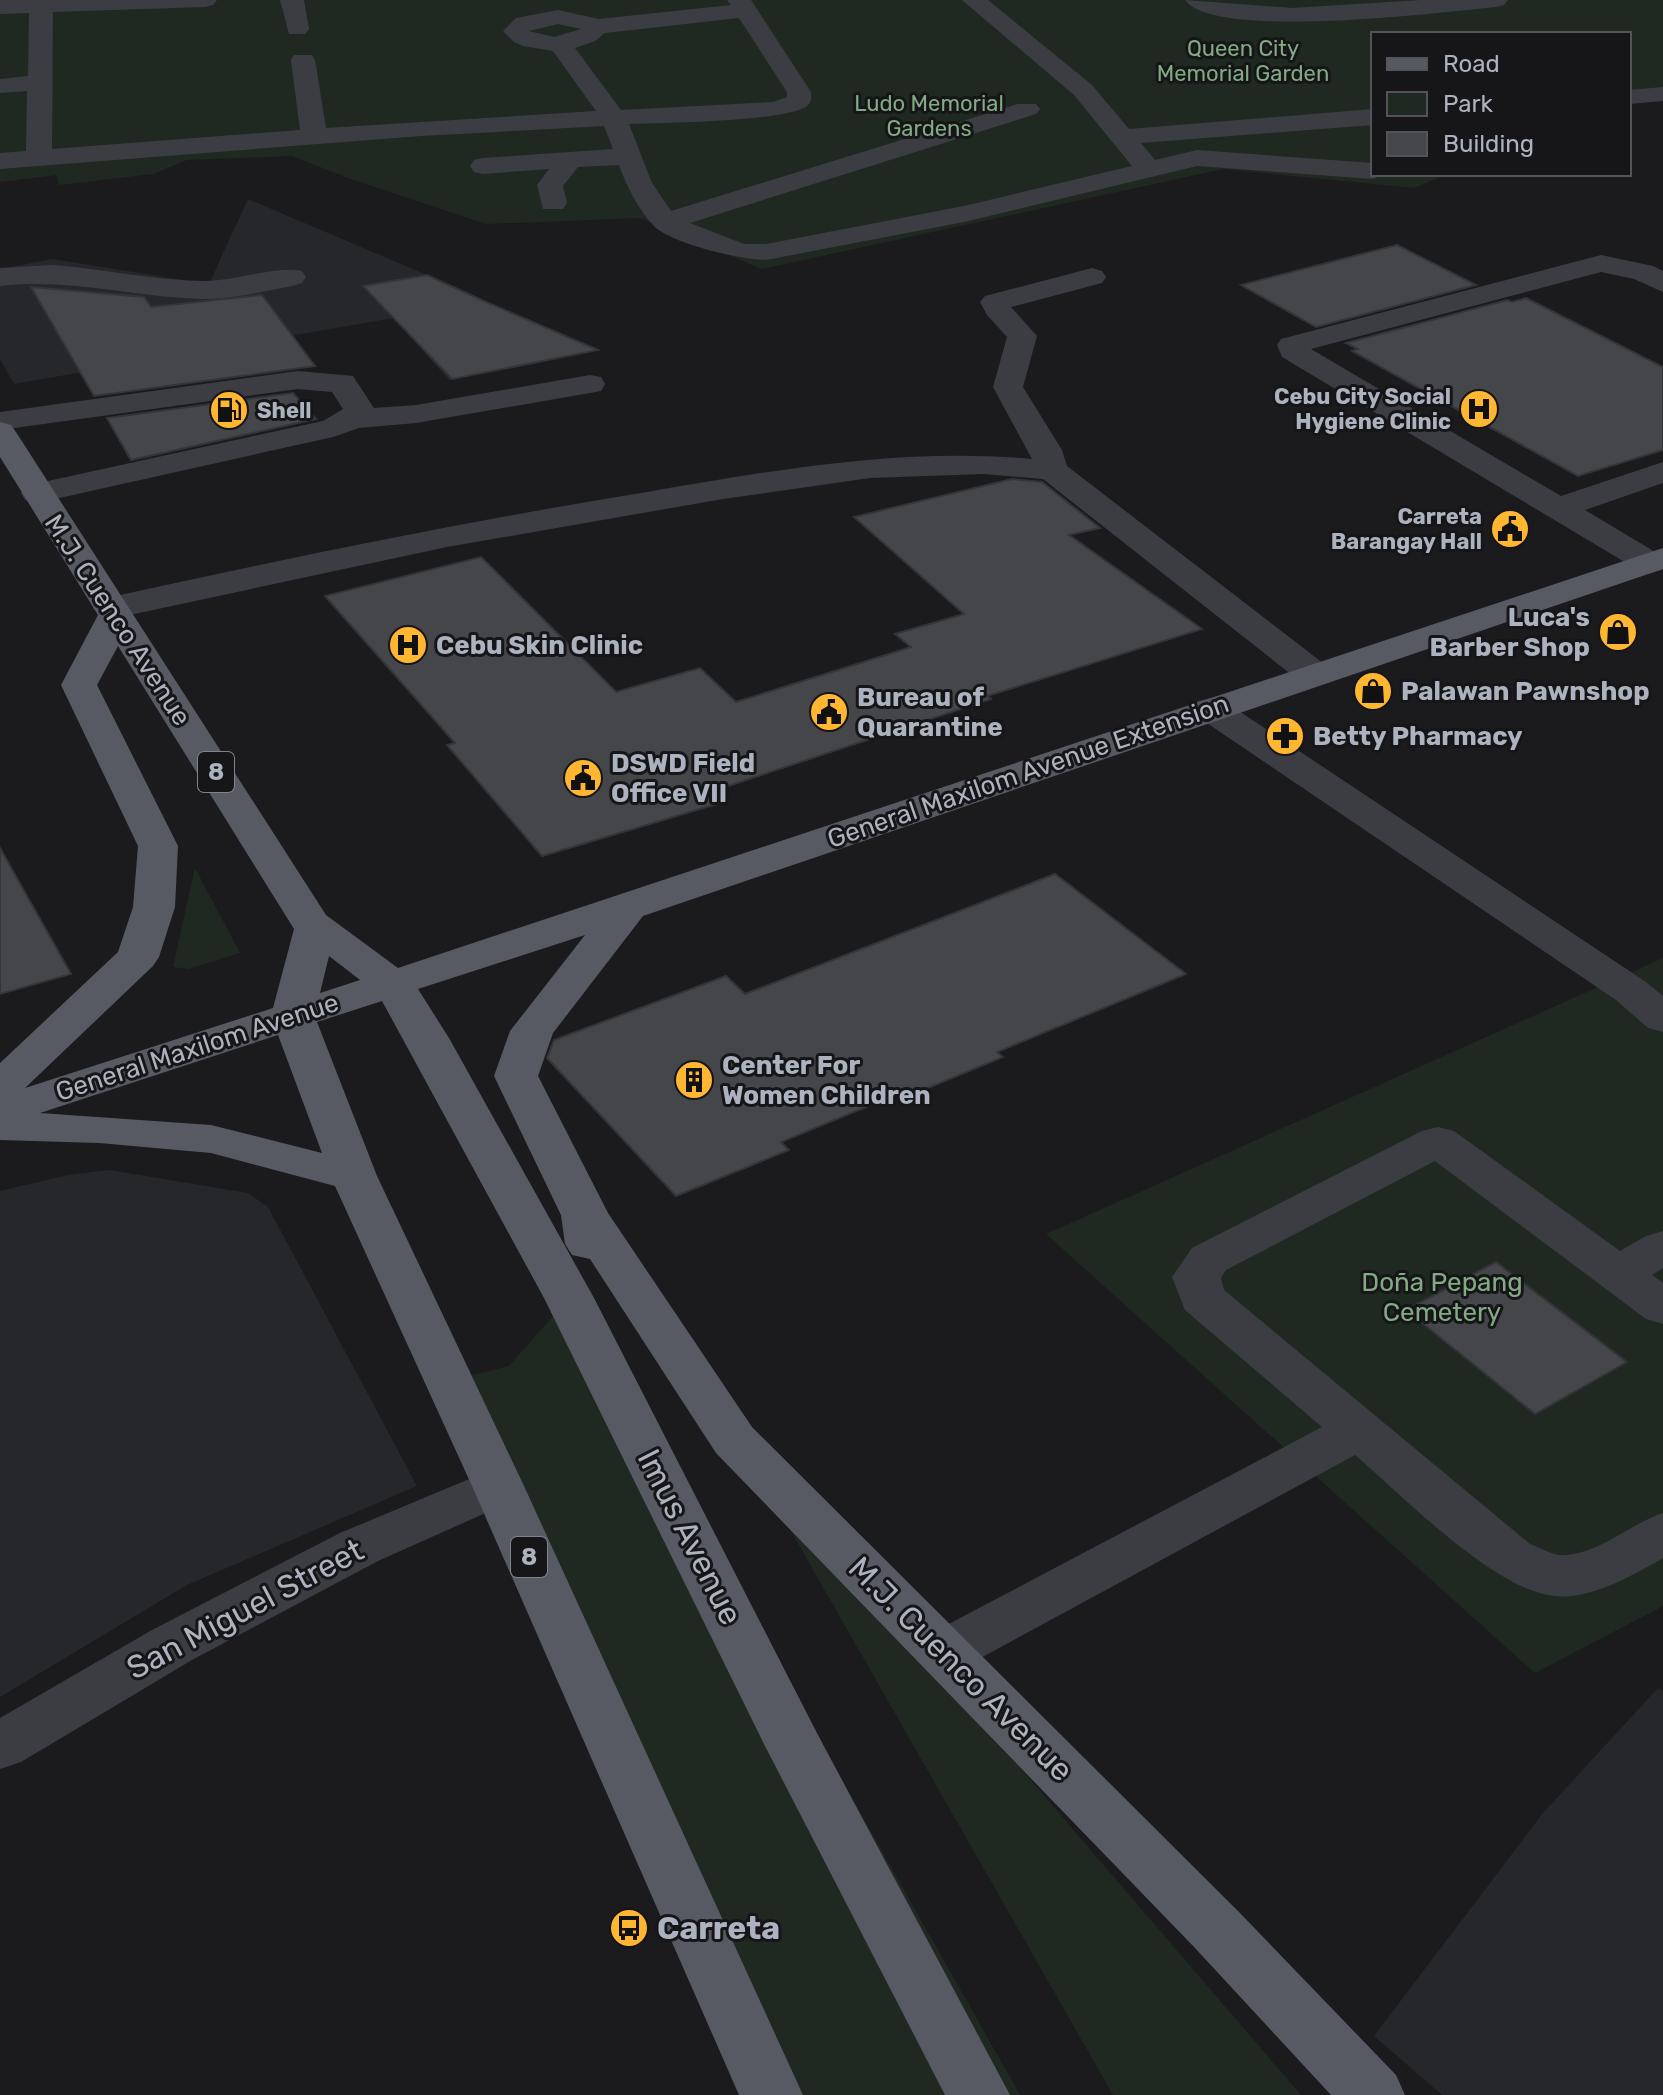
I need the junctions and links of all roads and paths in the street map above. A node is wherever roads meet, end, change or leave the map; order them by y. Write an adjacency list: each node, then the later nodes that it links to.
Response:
1 (205, 0): 7 (street)
2 (292, 0): 10 (street)
3 (974, 0): 21 (street)
4 (1197, 0): 5 (street)
5 (1496, 0)
6 (743, 5): 9 (street); 18 (street)
7 (41, 6): 8 (street); 13 (street)
8 (0, 7)
9 (594, 27): 11 (street); 11 (street)
10 (297, 29)
11 (559, 43): 18 (street)
12 (303, 60): 20 (street)
13 (40, 82): 14 (street); 23 (street)
14 (0, 86)
15 (1663, 94): 16 (street)
16 (1631, 97)
17 (1027, 109): 30 (street)
18 (613, 117): 20 (street); 22 (street)
19 (1371, 117): 21 (street)
20 (314, 136): 23 (street)
21 (1125, 137): 27 (street)
22 (628, 156): 24 (street); 30 (street)
23 (39, 158): 25 (street)
24 (570, 160): 26 (street); 29 (street)
25 (0, 161)
26 (483, 166)
27 (1147, 168): 28 (street); 30 (street)
28 (1371, 171)
29 (553, 203)
30 (664, 222)
31 (0, 277): 32 (street)
32 (292, 277)
33 (1092, 277): 39 (street)
34 (1663, 283): 42 (street)
35 (590, 384): 36 (street)
36 (353, 419): 37 (street); 41 (street)
37 (0, 421)
38 (0, 432): 41 (main road, M.J. Cuenco Avenue / 8)
39 (1052, 470): 44 (street); 45 (street)
40 (1663, 472): 42 (street)
41 (37, 493): 44 (main road, M.J. Cuenco Avenue / 8)
42 (1557, 509): 43 (street)
43 (1651, 570): 45 (main road, General Maxilom Avenue Extension)
44 (113, 612): 48 (main road, M.J. Cuenco Avenue / 8); 52 (main road)
45 (1315, 675): 46 (main road, General Maxilom Avenue Extension)
46 (1211, 709): 47 (main road, General Maxilom Avenue Extension); 51 (street)
47 (628, 907): 49 (main road, General Maxilom Avenue Extension); 56 (main road)
48 (315, 928): 49 (main road, M.J. Cuenco Avenue / 8); 50 (main road)
49 (393, 984): 50 (main road, General Maxilom Avenue); 59 (main road, Imus Avenue / 8)
50 (293, 1016): 53 (main road, General Maxilom Avenue); 55 (main road, 8)
51 (1663, 1019)
52 (0, 1087)
53 (0, 1111)
54 (0, 1126): 55 (main road)
55 (354, 1176): 62 (main road, 8)
56 (585, 1215): 59 (main road); 64 (main road, M.J. Cuenco Avenue)
57 (1663, 1247): 58 (street)
58 (1618, 1274): 60 (street); 61 (street)
59 (569, 1298): 67 (main road, Imus Avenue / 8)
60 (1663, 1307)
61 (1358, 1431): 63 (street); 64 (street)
62 (498, 1486): 65 (street, San Miguel Street); 66 (main road, 8)
63 (1663, 1533)
64 (944, 1652): 68 (main road, M.J. Cuenco Avenue)
65 (0, 1746)
66 (771, 2095)
67 (978, 2095)
68 (1373, 2095)

